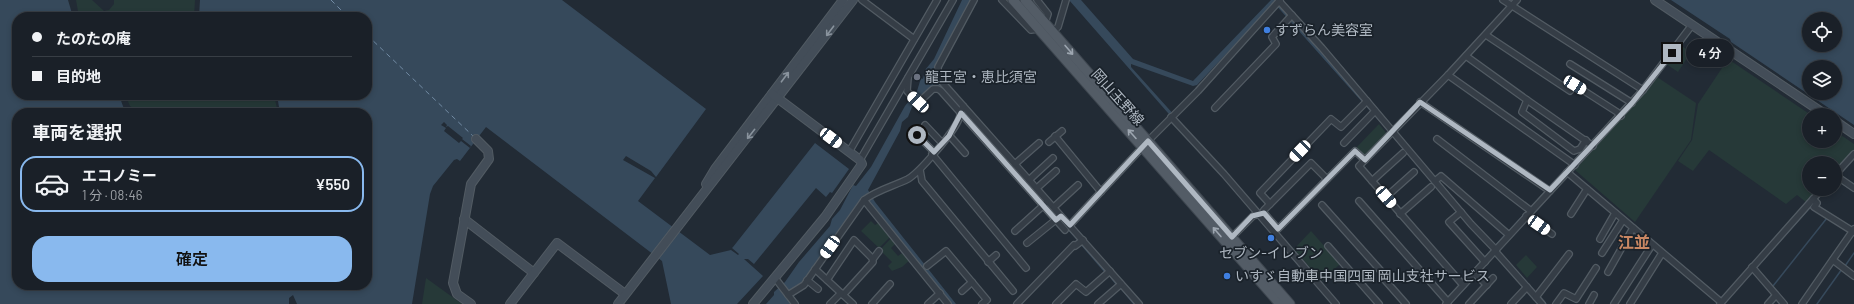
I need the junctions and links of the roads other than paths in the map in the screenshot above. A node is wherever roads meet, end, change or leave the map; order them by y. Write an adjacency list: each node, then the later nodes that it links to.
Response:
1 (843, 0): 28 (street, one-way to 1)
2 (853, 0): 28 (street, one-way to 28)
3 (862, 0): 22 (street)
4 (937, 0): 22 (street)
5 (953, 0): 26 (street)
6 (974, 0): 35 (street)
7 (1002, 0): 19 (street)
8 (1013, 0): 19 (main road, 岡山玉野線)
9 (1025, 0): 19 (main road, 岡山玉野線)
10 (1037, 0): 19 (street)
11 (1066, 0): 20 (street)
12 (1503, 0): 16 (street)
13 (1517, 0): 16 (street)
14 (1655, 0): 18 (street)
15 (1278, 2): 17 (street); 38 (street)
16 (1511, 7): 21 (street); 27 (street)
17 (1291, 17): 32 (street); 33 (street)
18 (1692, 25): 27 (street); 34 (street)
19 (1042, 26): 20 (main road, 岡山玉野線); 53 (main road, 岡山玉野線, one-way to 19)
20 (1053, 31): 53 (main road, 岡山玉野線, one-way to 53)
21 (1486, 35): 23 (street); 37 (street)
22 (914, 39): 55 (street)
23 (1466, 56): 25 (street); 29 (street)
24 (1570, 64): 31 (street)
25 (1448, 75): 30 (street); 65 (street)
26 (908, 78): 35 (street); 62 (street)
27 (1643, 90): 31 (street)
28 (775, 97): 55 (street); 149 (street)
29 (1528, 100): 54 (street); 57 (street)
30 (1420, 102): 42 (street); 80 (street)
31 (1631, 102): 37 (street)
32 (1366, 103): 36 (street); 89 (street)
33 (1215, 108)
34 (1816, 108)
35 (962, 110): 45 (street); 64 (street); 87 (street)
36 (1374, 113): 42 (street); 52 (street)
37 (1619, 114): 54 (street)
38 (1173, 116): 53 (street); 95 (street)
39 (925, 125): 50 (street)
40 (1842, 126): 43 (street)
41 (1062, 131): 46 (street)
42 (1391, 133): 63 (street); 75 (street)
43 (1854, 134)
44 (917, 135): 58 (street)
45 (949, 136): 50 (street); 56 (street)
46 (1056, 136): 49 (street); 82 (street)
47 (476, 139): 100 (street)
48 (1438, 139): 92 (street)
49 (1049, 142)
50 (942, 143): 58 (street)
51 (1039, 143): 64 (street)
52 (1344, 143)
53 (1146, 144): 82 (street); 109 (main road, 岡山玉野線); 172 (main road, 岡山玉野線, one-way to 53)
54 (1590, 144): 57 (street)
55 (848, 152): 62 (street)
56 (965, 152)
57 (1582, 152): 65 (street)
58 (933, 153): 67 (street); 126 (street)
59 (1403, 153): 74 (street)
60 (1854, 154): 66 (street)
61 (1053, 158): 72 (street)
62 (860, 160): 138 (street)
63 (1365, 160): 71 (street); 74 (street)
64 (1015, 164): 72 (street)
65 (1573, 164): 70 (street)
66 (1842, 167)
67 (920, 170): 85 (street); 124 (street)
68 (1056, 171): 78 (street)
69 (1414, 172): 84 (street)
70 (1568, 172): 80 (street); 81 (street)
71 (1328, 179): 89 (street); 95 (street)
72 (1029, 180): 78 (street)
73 (1842, 180): 79 (street)
74 (1372, 181): 84 (street)
75 (1435, 181): 93 (street); 107 (street)
76 (1078, 185): 91 (street)
77 (1431, 187): 96 (street)
78 (1037, 188): 87 (street)
79 (1854, 188)
80 (1548, 190): 92 (street)
81 (1587, 190): 94 (street); 97 (street)
82 (1101, 192): 102 (street)
83 (1818, 196): 88 (street)
84 (1386, 197): 96 (street)
85 (864, 200): 129 (street); 148 (street)
86 (1359, 201): 156 (street)
87 (1045, 203): 91 (street); 99 (street); 105 (street)
88 (1815, 203): 106 (street); 128 (street)
89 (1270, 204): 95 (street)
90 (1322, 205): 176 (street)
91 (1054, 207): 99 (street)
92 (1530, 210): 98 (street)
93 (1460, 212): 115 (street); 122 (street)
94 (1615, 213): 101 (street); 110 (street)
95 (1260, 214): 109 (street); 174 (street)
96 (1400, 214): 141 (street)
97 (1572, 214)
98 (1526, 216): 107 (street); 108 (street)
99 (1059, 218): 102 (street); 104 (street); 112 (street)
100 (464, 219): 131 (street); 157 (street)
101 (1623, 220): 103 (street); 118 (street)
102 (1070, 225): 111 (street)
103 (1633, 228): 113 (street); 130 (street)
104 (1065, 230)
105 (1015, 231)
106 (1853, 231): 123 (street)
107 (1508, 234): 115 (street)
108 (1552, 234)
109 (1232, 237): 173 (main road, 岡山玉野線)
110 (1600, 238)
111 (1081, 241): 132 (street); 168 (street)
112 (1027, 243)
113 (1652, 244): 117 (street); 181 (street)
114 (1328, 246): 175 (street)
115 (1495, 249): 122 (street); 144 (street)
116 (879, 252): 121 (street)
117 (1662, 252): 155 (street); 182 (street)
118 (1602, 253)
119 (1569, 254): 154 (street)
120 (996, 255): 124 (street)
121 (872, 259): 137 (street); 151 (street)
122 (1483, 260): 133 (street)
123 (1833, 260): 134 (street); 185 (street)
124 (988, 262): 147 (street)
125 (927, 266): 139 (street)
126 (1026, 268)
127 (1596, 268): 179 (street)
128 (1754, 268): 153 (street); 155 (street)
129 (815, 269): 136 (street); 137 (street)
130 (1608, 272)
131 (534, 273): 149 (street); 158 (street)
132 (1108, 273): 142 (street); 169 (street)
133 (1474, 273): 141 (street); 143 (street)
134 (1853, 273)
135 (1493, 278): 143 (street)
136 (807, 280): 145 (street); 150 (street)
137 (827, 280): 151 (street)
138 (778, 282): 150 (street); 160 (street)
139 (972, 282): 146 (street); 167 (street)
140 (890, 284): 164 (street)
141 (1462, 284): 156 (street)
142 (1119, 285): 170 (street); 171 (street)
143 (1487, 285): 177 (street)
144 (1527, 287): 154 (street); 178 (street)
145 (818, 289)
146 (962, 291)
147 (1012, 291)
148 (940, 293): 165 (street); 166 (street)
149 (625, 294): 159 (street)
150 (788, 294): 161 (street)
151 (842, 294): 162 (street); 163 (street)
152 (1594, 295): 180 (street)
153 (1776, 295): 183 (street); 184 (street)
154 (1538, 299)
155 (1721, 301)
156 (1446, 302)
157 (471, 304)
158 (510, 304)
159 (618, 304)
160 (753, 304)
161 (795, 304)
162 (830, 304)
163 (853, 304)
164 (872, 304)
165 (928, 304)
166 (948, 304)
167 (982, 304)
168 (1017, 304)
169 (1056, 304)
170 (1098, 304)
171 (1139, 304)
172 (1280, 304)
173 (1290, 304)
174 (1336, 304)
175 (1379, 304)
176 (1406, 304)
177 (1469, 304)
178 (1511, 304)
179 (1556, 304)
180 (1589, 304)
181 (1614, 304)
182 (1630, 304)
183 (1768, 304)
184 (1784, 304)
185 (1802, 304)

